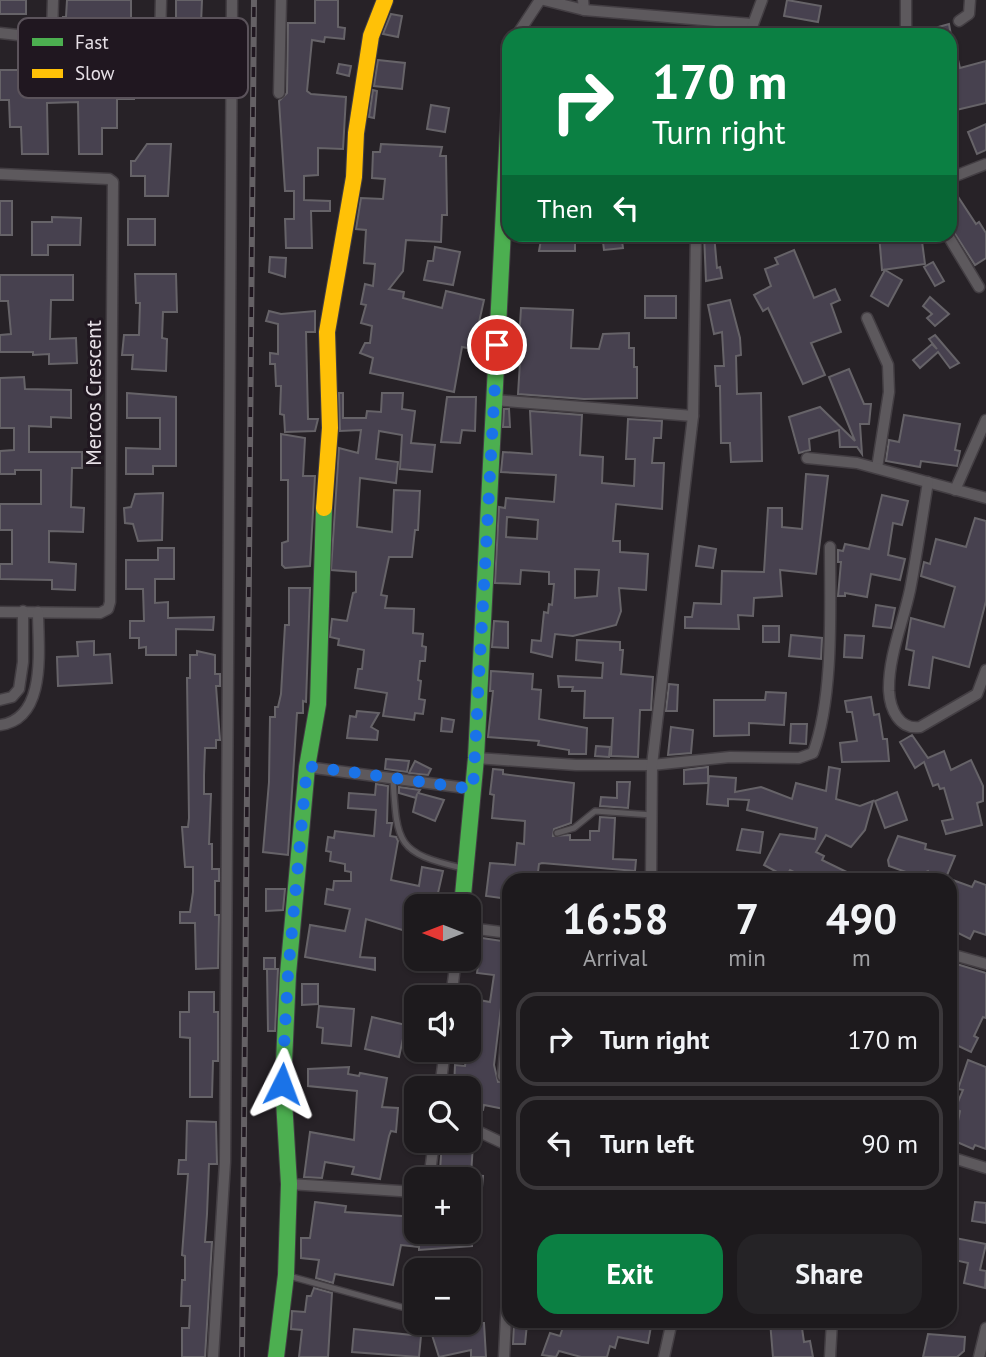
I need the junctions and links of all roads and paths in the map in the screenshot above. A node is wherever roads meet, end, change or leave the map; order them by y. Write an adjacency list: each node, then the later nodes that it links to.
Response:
1 (53, 0): 11 (street)
2 (161, 0): 12 (street)
3 (232, 0): 13 (street)
4 (281, 0): 21 (street)
5 (385, 0): 48 (street)
6 (542, 0): 10 (street); 15 (street)
7 (762, 0): 17 (street)
8 (905, 0): 18 (street)
9 (970, 0): 14 (street)
10 (584, 5): 16 (street)
11 (52, 18)
12 (161, 18)
13 (232, 18)
14 (959, 21)
15 (522, 28)
16 (744, 28)
17 (751, 28)
18 (906, 28)
19 (0, 33): 20 (street)
20 (18, 35)
21 (279, 93)
22 (231, 98): 72 (street)
23 (986, 164): 25 (street)
24 (0, 174): 42 (street, Mercos Crescent)
25 (957, 175)
26 (502, 242): 31 (street)
27 (696, 242): 32 (street)
28 (952, 242): 29 (street)
29 (979, 286)
30 (867, 318): 35 (street)
31 (494, 400): 32 (street); 46 (street)
32 (693, 416): 47 (street)
33 (986, 420): 37 (street)
34 (807, 458): 35 (street)
35 (877, 468): 36 (street)
36 (928, 482): 37 (street); 43 (street)
37 (956, 490): 38 (street)
38 (986, 498)
39 (830, 547): 47 (street)
40 (23, 611): 41 (street, Mercos Crescent); 42 (street, Mercos Crescent); 44 (street)
41 (0, 612)
42 (38, 612): 45 (street)
43 (986, 670)
44 (0, 700)
45 (0, 725)
46 (476, 758): 47 (street); 50 (street)
47 (652, 765): 51 (street)
48 (307, 766): 49 (street); 64 (street)
49 (393, 779): 50 (street); 53 (lane)
50 (473, 789): 53 (street)
51 (652, 815): 52 (lane); 54 (street)
52 (557, 833)
53 (465, 869): 55 (street)
54 (651, 873)
55 (462, 894)
56 (481, 930): 57 (street)
57 (502, 932)
58 (957, 956): 59 (street)
59 (986, 964)
60 (481, 1133): 61 (street)
61 (502, 1143)
62 (957, 1159): 63 (street)
63 (986, 1168)
64 (289, 1184): 65 (street); 66 (street)
65 (404, 1191)
66 (286, 1275): 67 (lane); 73 (street)
67 (404, 1306)
68 (506, 1328): 74 (street)
69 (670, 1328): 75 (street)
70 (832, 1328): 76 (street)
71 (986, 1328): 77 (street)
72 (213, 1357)
73 (276, 1357)
74 (504, 1357)
75 (664, 1357)
76 (830, 1357)
77 (979, 1357)

